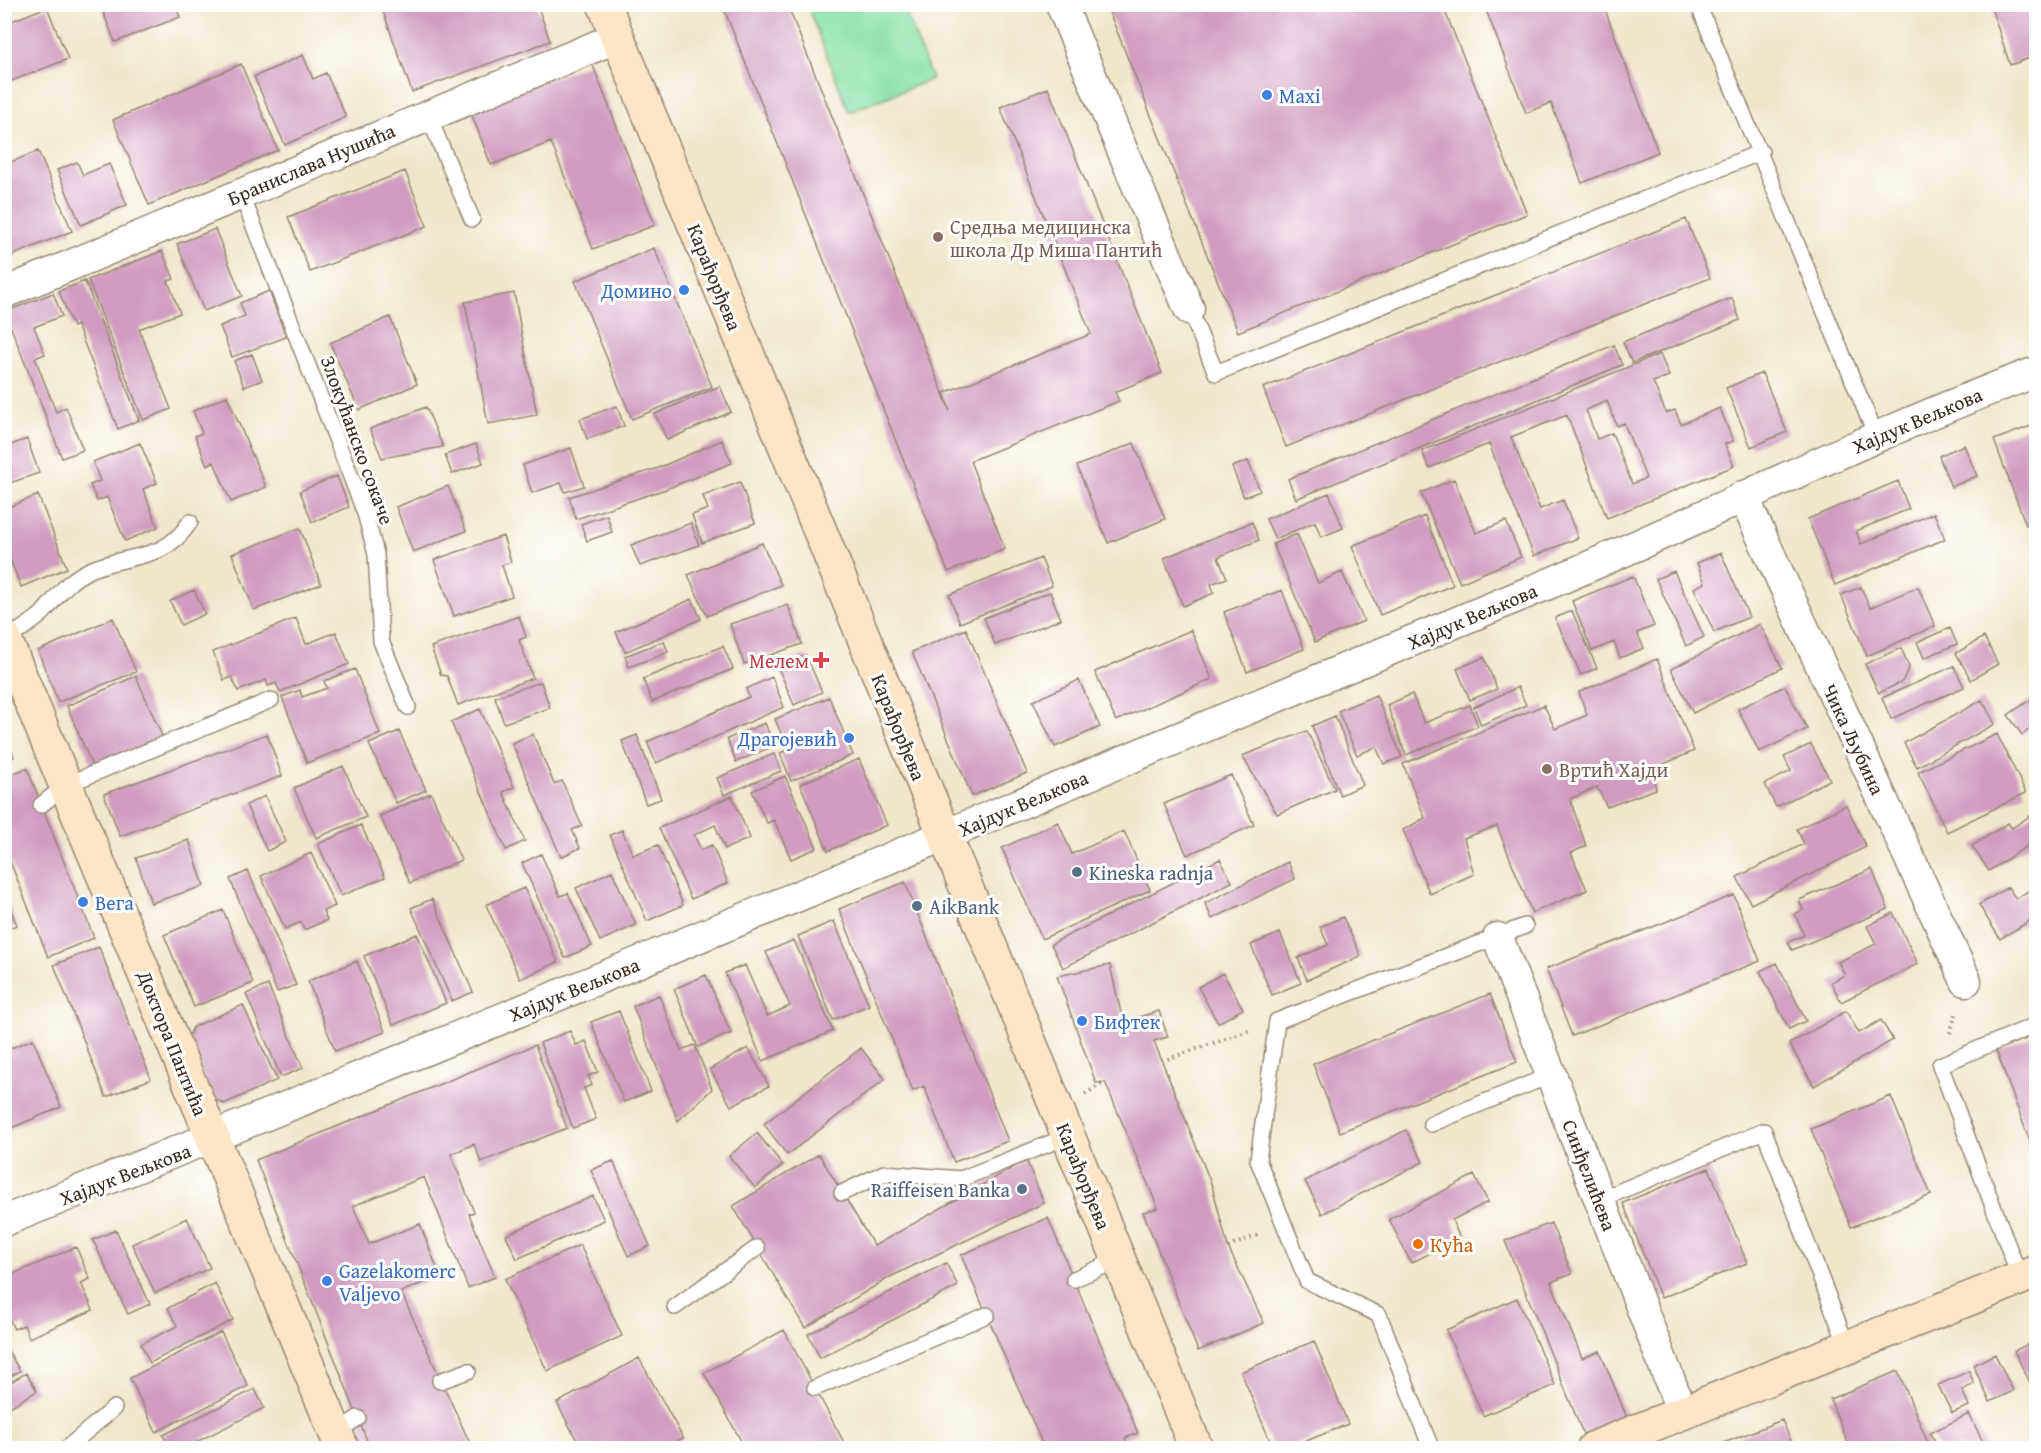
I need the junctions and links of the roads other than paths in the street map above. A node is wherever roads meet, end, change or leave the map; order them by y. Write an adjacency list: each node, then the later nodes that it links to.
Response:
1 (604, 4): 4 (street, Карађорђева)
2 (1061, 4): 10 (street)
3 (1698, 4): 6 (lane)
4 (618, 37): 5 (street, Бранислава Нушића); 19 (street, Карађорђева)
5 (428, 115): 7 (street, Бранислава Нушића); 8 (lane)
6 (1761, 152): 10 (lane); 12 (lane)
7 (241, 193): 9 (street, Бранислава Нушића); 17 (lane, Злокућанско сокаче)
8 (472, 219)
9 (4, 293)
10 (1189, 309)
11 (2037, 372): 12 (street, Хајдук Вељкова)
12 (1876, 436): 13 (street, Хајдук Вељкова)
13 (1743, 496): 19 (street, Хајдук Вељкова); 22 (street, Чика Љубина)
14 (190, 522): 15 (lane)
15 (5, 638): 18 (street, Доктора Пантића)
16 (272, 700): 18 (lane)
17 (408, 707)
18 (54, 795): 27 (street, Доктора Пантића)
19 (943, 837): 26 (street, Карађорђева); 27 (street, Хајдук Вељкова)
20 (1525, 926): 21 (lane)
21 (1498, 939): 24 (street, Синђелићева); 47 (lane)
22 (1966, 981)
23 (2037, 1025): 33 (lane)
24 (1551, 1075): 25 (lane); 29 (street, Синђелићева)
25 (1431, 1124)
26 (1068, 1136): 28 (lane); 32 (street, Карађорђева)
27 (213, 1139): 30 (street, Хајдук Вељкова); 43 (street, Доктора Пантића)
28 (842, 1192)
29 (1599, 1200): 37 (lane); 42 (street, Синђелићева)
30 (4, 1221)
31 (757, 1248): 35 (lane)
32 (1118, 1260): 34 (lane); 46 (street, Карађорђева)
33 (2028, 1275): 37 (street)
34 (1074, 1279)
35 (675, 1307)
36 (987, 1315): 40 (lane)
37 (1847, 1346): 42 (street)
38 (468, 1371): 39 (lane)
39 (440, 1381)
40 (815, 1388)
41 (114, 1408): 45 (lane)
42 (1682, 1412): 44 (street)
43 (345, 1433)
44 (1641, 1439): 48 (street)
45 (67, 1449)
46 (1196, 1449)
47 (1431, 1449)
48 (1594, 1449)

